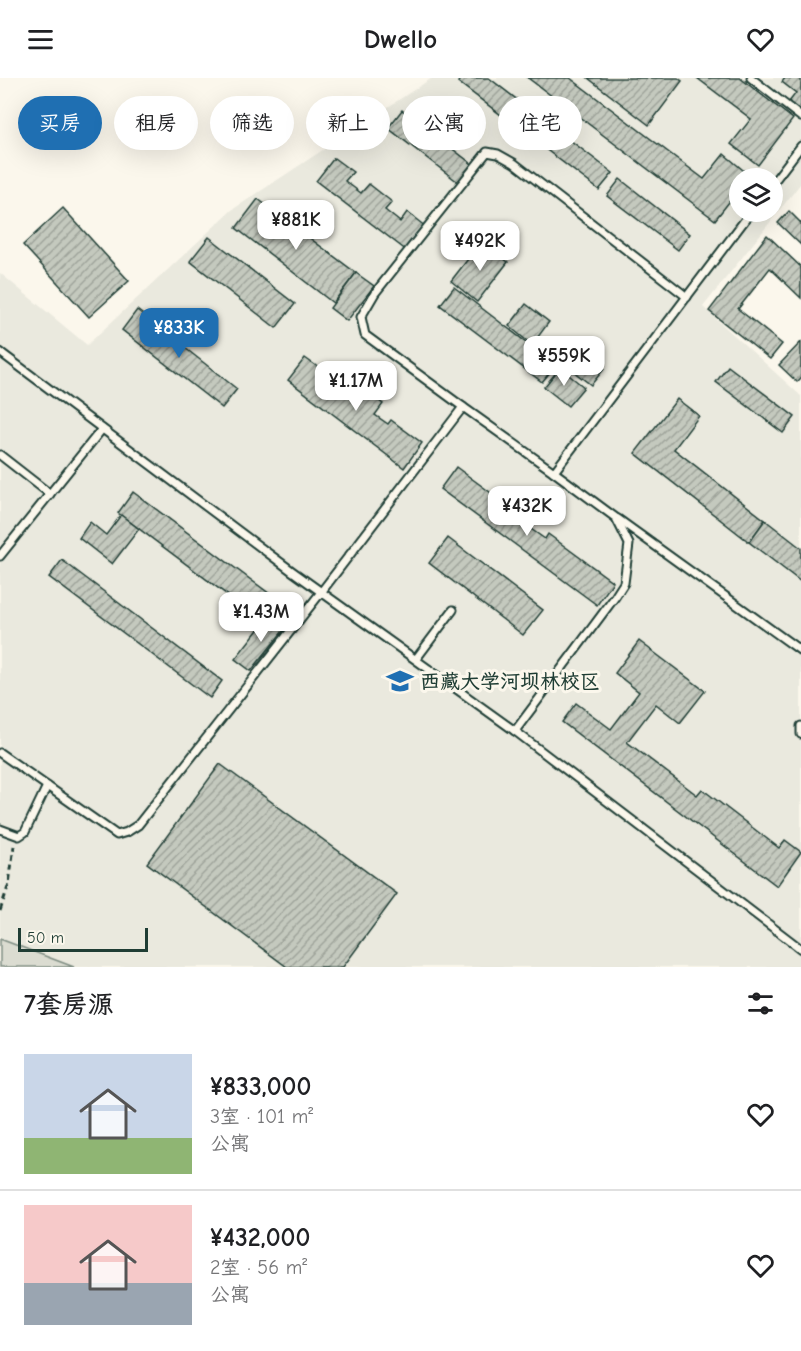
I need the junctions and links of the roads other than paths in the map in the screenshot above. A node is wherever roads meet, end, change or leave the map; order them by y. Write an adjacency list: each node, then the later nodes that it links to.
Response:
1 (751, 78): 2 (lane)
2 (760, 81): 3 (lane)
3 (801, 117)
4 (801, 146): 5 (lane)
5 (783, 170)
6 (744, 222): 7 (lane)
7 (687, 297): 9 (lane); 12 (lane)
8 (0, 352): 10 (lane)
9 (463, 407): 12 (lane); 16 (lane)
10 (102, 429): 13 (lane); 16 (lane)
11 (0, 455): 13 (lane)
12 (554, 472): 14 (lane)
13 (50, 494): 15 (lane)
14 (616, 518): 18 (lane); 21 (lane)
15 (0, 556)
16 (322, 591): 19 (lane); 24 (lane)
17 (453, 610): 19 (lane)
18 (801, 651)
19 (416, 659): 21 (lane)
20 (801, 726): 22 (lane)
21 (515, 731): 26 (lane)
22 (801, 734)
23 (0, 753): 24 (lane)
24 (47, 786): 25 (lane)
25 (0, 829)
26 (801, 949)

